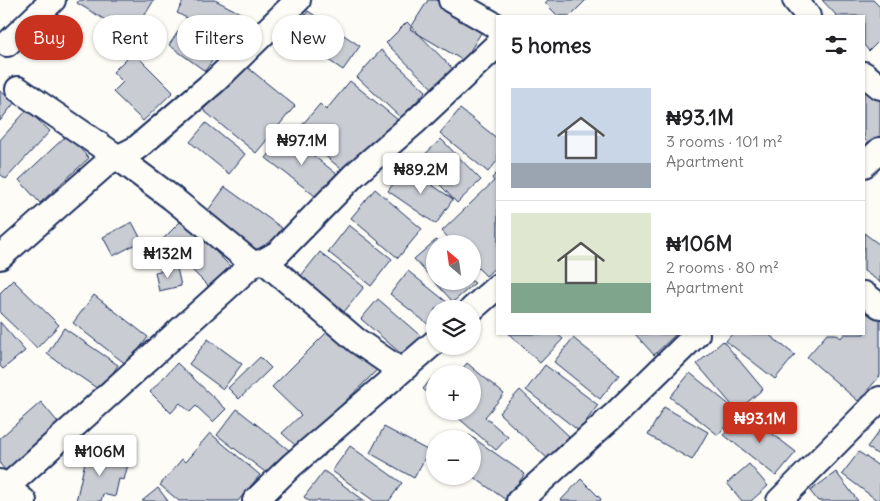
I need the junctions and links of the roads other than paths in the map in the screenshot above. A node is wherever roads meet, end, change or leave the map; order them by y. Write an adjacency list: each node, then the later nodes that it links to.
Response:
1 (53, 0): 7 (street)
2 (298, 0): 13 (street)
3 (451, 0): 6 (street)
4 (794, 0): 5 (street)
5 (807, 15)
6 (496, 26)
7 (7, 44)
8 (496, 46): 16 (street)
9 (865, 75): 10 (street)
10 (880, 87)
11 (18, 89): 13 (street)
12 (880, 150): 14 (street)
13 (117, 157): 15 (street); 16 (street)
14 (865, 164)
15 (0, 257)
16 (259, 262): 23 (street); 25 (street)
17 (496, 288): 19 (street)
18 (865, 295): 20 (street)
19 (481, 302)
20 (880, 306)
21 (696, 335): 27 (street)
22 (426, 350): 23 (street)
23 (401, 371): 26 (street)
24 (880, 399): 28 (street)
25 (8, 491)
26 (255, 501)
27 (519, 501)
28 (779, 501)

